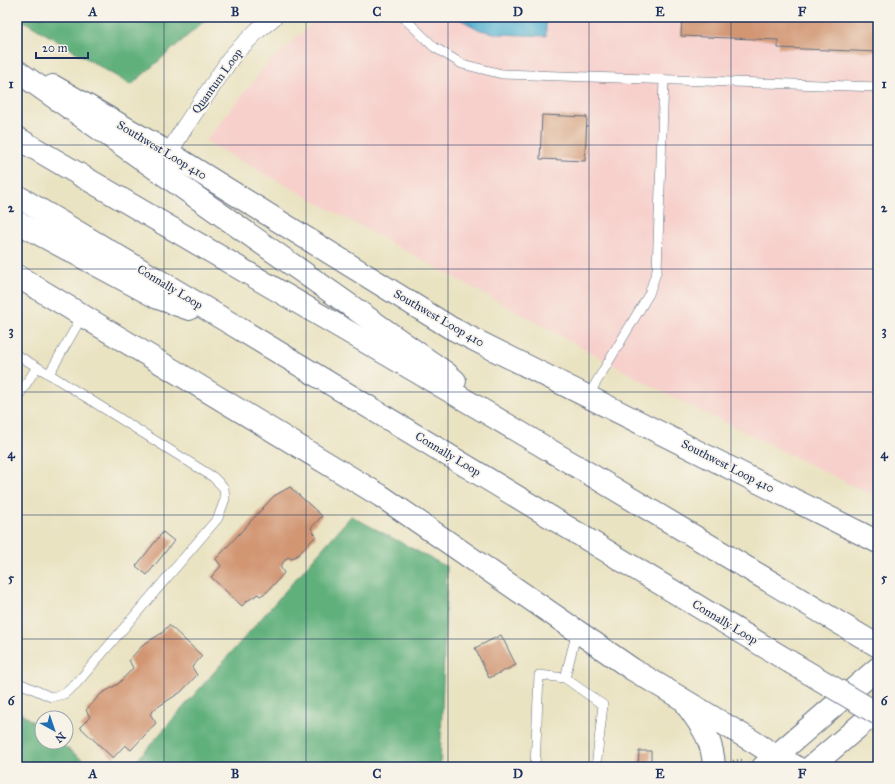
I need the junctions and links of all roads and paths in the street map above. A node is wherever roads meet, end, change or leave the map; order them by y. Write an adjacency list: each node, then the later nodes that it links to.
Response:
1 (274, 17): 8 (street, Quantum Loop)
2 (404, 17): 5 (lane)
3 (17, 65): 8 (main road, Southwest Loop 410)
4 (17, 71): 19 (main road)
5 (664, 80): 6 (lane); 17 (lane)
6 (878, 87)
7 (17, 138): 19 (main road)
8 (169, 154): 17 (main road, Southwest Loop 410)
9 (17, 196): 13 (main road, Connally Loop)
10 (17, 222): 13 (main road)
11 (17, 276): 12 (main road)
12 (83, 315): 16 (lane); 21 (main road)
13 (230, 322): 28 (main road, Connally Loop, bridge)
14 (17, 355): 15 (lane)
15 (37, 367): 16 (lane); 18 (lane)
16 (49, 374): 25 (lane)
17 (588, 396): 20 (main road, Southwest Loop 410)
18 (17, 398)
19 (488, 414): 22 (main road)
20 (878, 542)
21 (577, 631): 24 (lane); 26 (main road)
22 (878, 646)
23 (878, 668): 29 (main road)
24 (565, 678): 30 (lane); 31 (lane)
25 (17, 682)
26 (683, 700): 29 (main road); 32 (main road)
27 (878, 710): 34 (main road)
28 (878, 714)
29 (769, 762): 33 (main road)
30 (535, 767)
31 (596, 767)
32 (714, 767)
33 (796, 767)
34 (811, 767)

